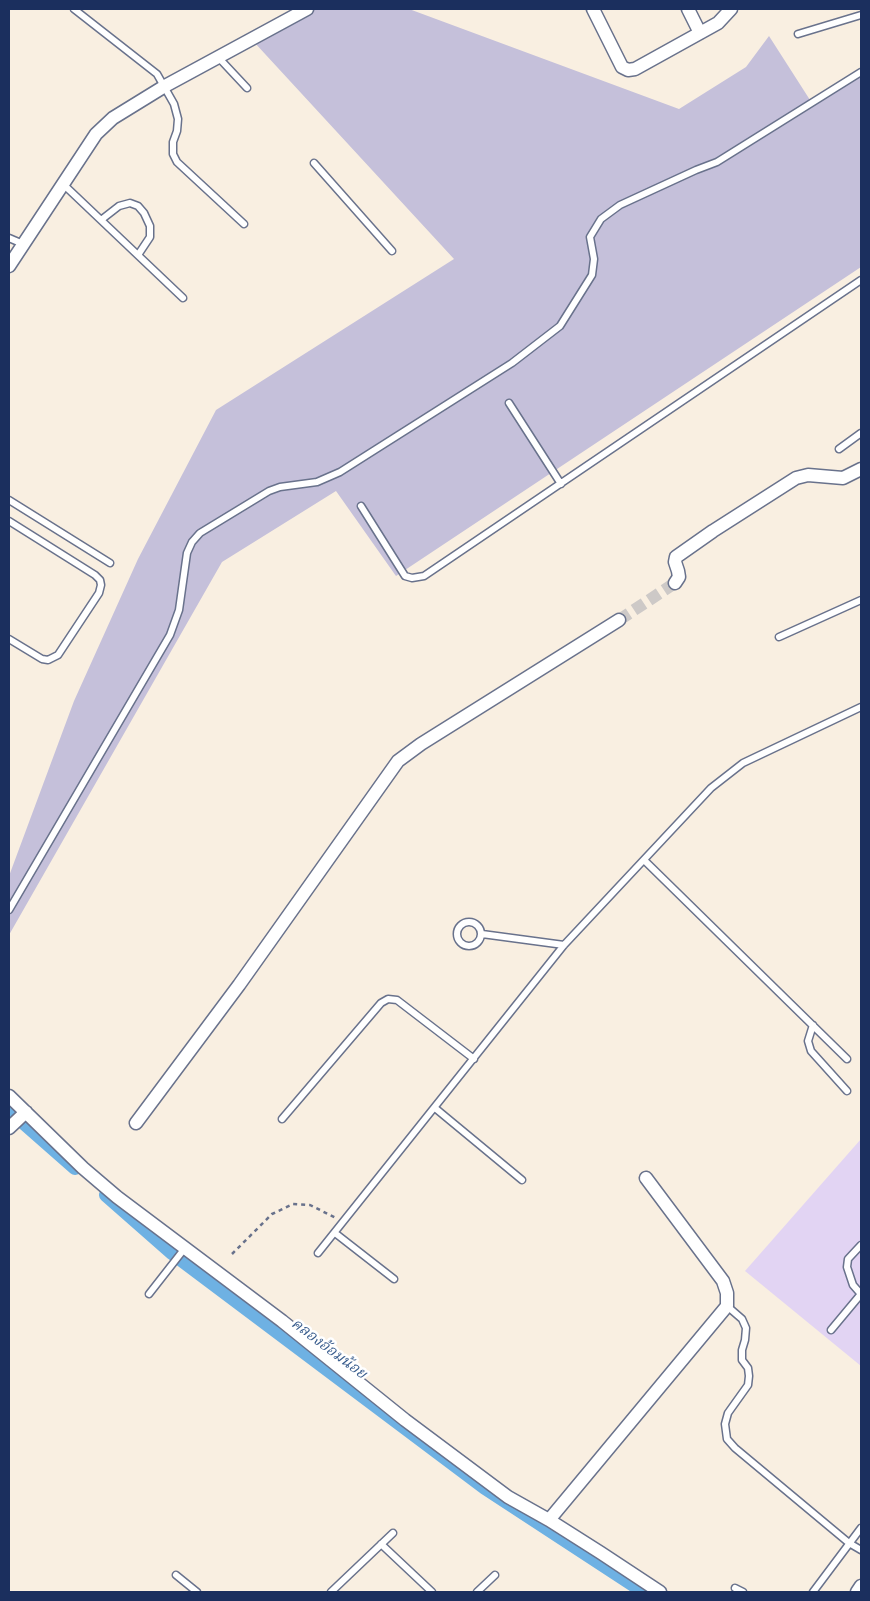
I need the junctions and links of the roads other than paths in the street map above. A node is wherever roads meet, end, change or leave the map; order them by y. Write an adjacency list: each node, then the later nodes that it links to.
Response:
1 (74, 9): 11 (lane)
2 (593, 9): 7 (street)
3 (688, 9): 7 (street)
4 (731, 9): 7 (street)
5 (301, 10): 9 (street)
6 (861, 15): 8 (lane)
7 (700, 33)
8 (798, 34)
9 (218, 57): 11 (street); 12 (lane)
10 (861, 72): 40 (lane)
11 (165, 86): 14 (street); 16 (lane)
12 (247, 88)
13 (314, 164): 19 (lane)
14 (63, 184): 15 (lane); 18 (street)
15 (101, 220): 20 (lane); 20 (lane)
16 (244, 224)
17 (9, 238): 18 (lane)
18 (23, 244): 21 (street)
19 (392, 251)
20 (138, 255): 23 (lane)
21 (9, 266)
22 (861, 280): 28 (lane)
23 (183, 298)
24 (509, 403): 28 (lane)
25 (861, 433): 26 (lane)
26 (839, 449)
27 (861, 469): 33 (street)
28 (561, 484): 30 (lane)
29 (9, 500): 32 (lane)
30 (361, 506)
31 (9, 521): 37 (lane)
32 (110, 563)
33 (675, 583)
34 (861, 600): 36 (lane)
35 (619, 620): 51 (street)
36 (779, 637)
37 (9, 639)
38 (861, 707): 39 (lane)
39 (644, 860): 42 (lane); 43 (lane)
40 (9, 910)
41 (482, 934): 41 (lane); 42 (lane)
42 (564, 945): 44 (lane)
43 (812, 1025): 45 (lane); 46 (lane)
44 (474, 1059): 48 (lane); 49 (lane)
45 (847, 1059)
46 (846, 1091)
47 (9, 1096): 50 (street)
48 (435, 1108): 53 (lane); 54 (lane)
49 (282, 1119)
50 (18, 1120): 56 (street)
51 (136, 1123)
52 (646, 1178): 61 (street)
53 (522, 1180)
54 (335, 1233): 57 (lane); 58 (lane)
55 (861, 1246): 60 (lane)
56 (183, 1251): 59 (lane); 63 (street)
57 (318, 1253)
58 (394, 1279)
59 (149, 1294)
60 (861, 1294): 62 (lane)
61 (727, 1306): 63 (street); 66 (lane)
62 (831, 1330)
63 (549, 1520): 77 (street)
64 (861, 1528): 66 (lane)
65 (393, 1533): 67 (lane)
66 (849, 1543): 68 (lane); 79 (lane)
67 (381, 1544): 74 (lane); 75 (lane)
68 (861, 1550)
69 (176, 1575): 73 (lane)
70 (495, 1575): 76 (lane)
71 (861, 1586): 80 (street)
72 (735, 1588): 78 (lane)
73 (197, 1592)
74 (332, 1592)
75 (432, 1592)
76 (477, 1592)
77 (660, 1592)
78 (743, 1592)
79 (813, 1592)
80 (857, 1592)

